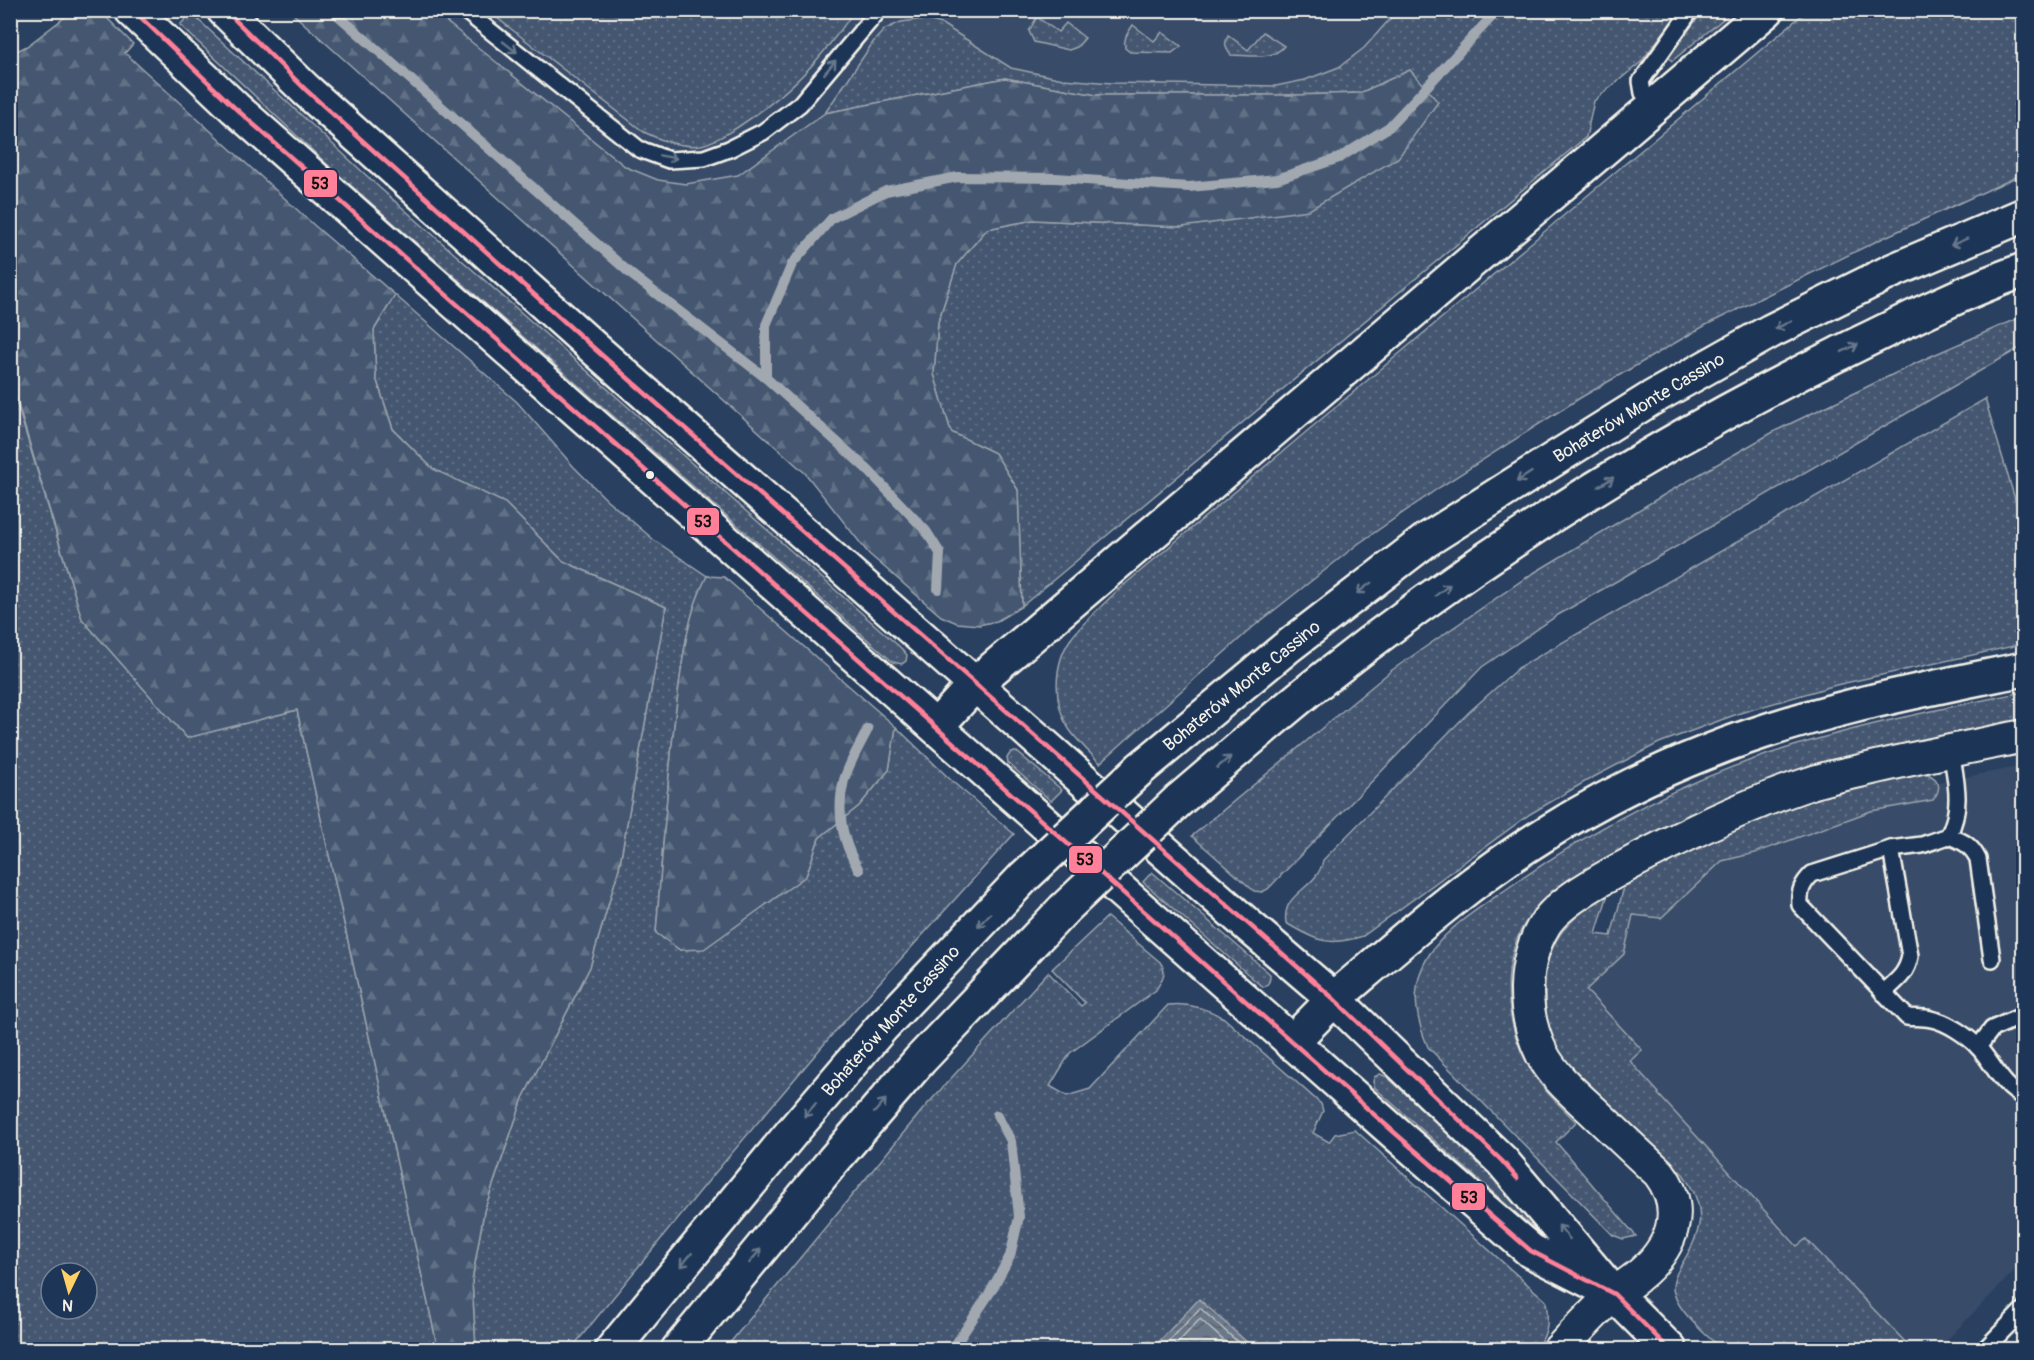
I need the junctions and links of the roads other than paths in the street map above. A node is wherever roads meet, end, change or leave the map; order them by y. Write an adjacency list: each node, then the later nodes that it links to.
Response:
1 (132, 10): 12 (main road)
2 (224, 10): 11 (main road)
3 (464, 10): 4 (lane, one-way to 4)
4 (879, 10)
5 (1691, 10): 7 (lane)
6 (1767, 10): 11 (main road)
7 (1643, 93)
8 (2020, 215): 26 (main road, Bohaterów Monte Cassino, one-way to 26, bridge)
9 (2018, 272): 27 (main road, one-way to 9, bridge)
10 (2024, 669): 19 (main road)
11 (975, 684): 12 (main road); 19 (main road)
12 (936, 727): 21 (main road)
13 (2024, 736): 14 (street)
14 (1951, 751): 15 (lane); 24 (street)
15 (1948, 836): 16 (lane); 17 (lane)
16 (1891, 849): 18 (lane); 18 (lane)
17 (1992, 958)
18 (1883, 993): 22 (lane)
19 (1334, 999): 21 (main road); 24 (main road, one-way to 19)
20 (2024, 1015): 22 (lane)
21 (1291, 1043): 24 (main road)
22 (1978, 1047): 23 (lane)
23 (2024, 1097)
24 (1614, 1294): 28 (street); 29 (main road)
25 (2024, 1310): 30 (lane)
26 (612, 1350)
27 (678, 1350)
28 (1559, 1350)
29 (1670, 1350)
30 (1984, 1350)

